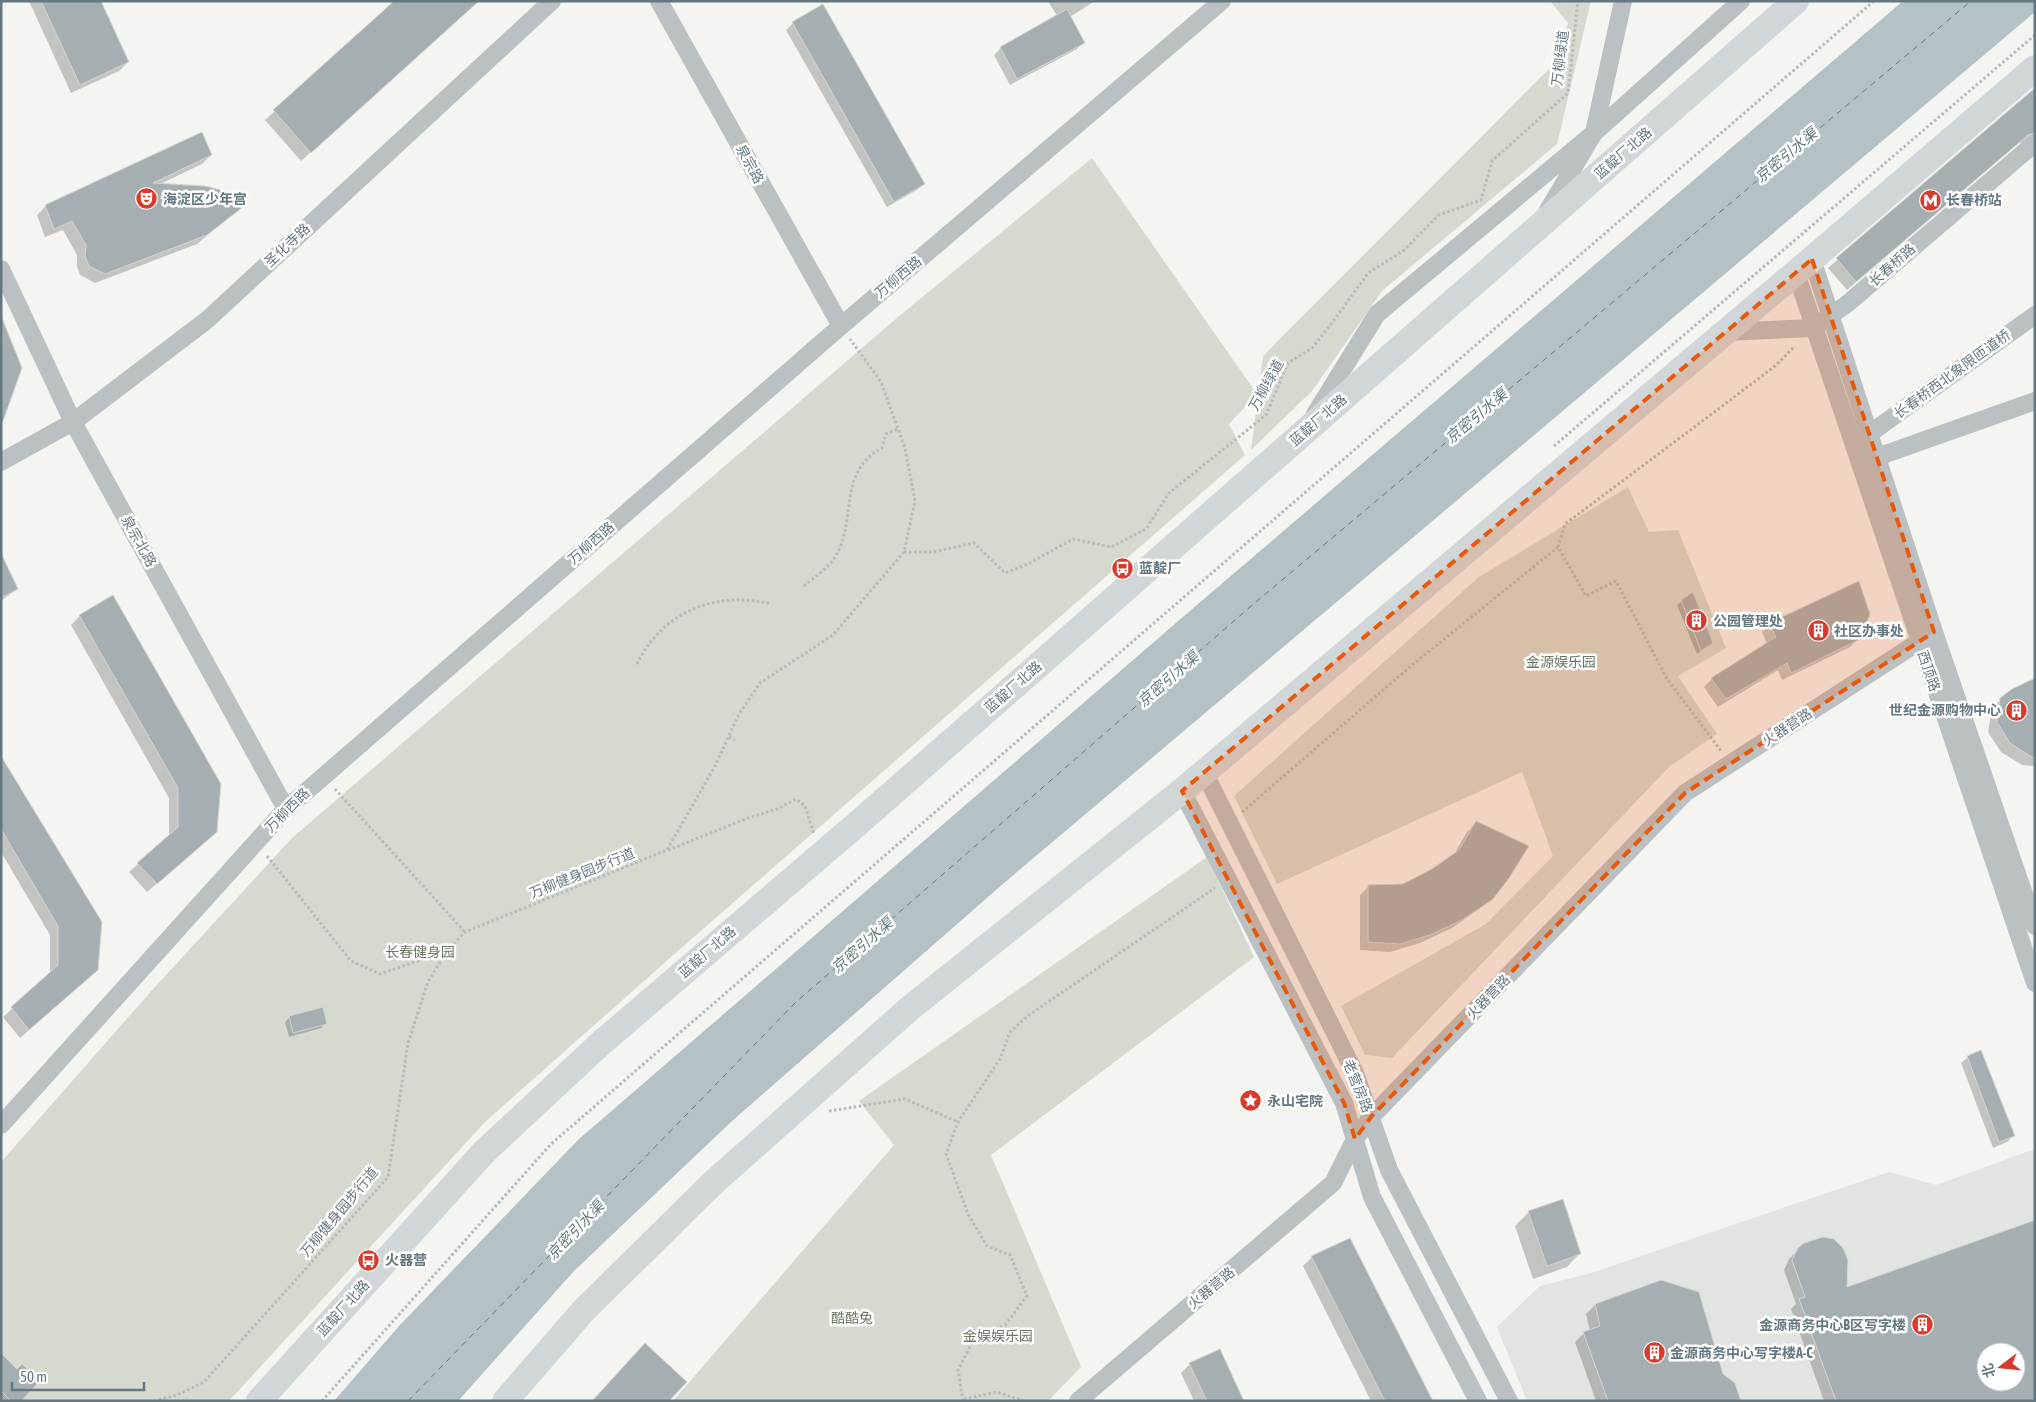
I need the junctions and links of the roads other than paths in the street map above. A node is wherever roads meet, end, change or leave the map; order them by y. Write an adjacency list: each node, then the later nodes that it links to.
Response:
1 (552, 1): 19 (street, 圣化寺路)
2 (659, 1): 15 (street, 泉宗路)
3 (1222, 1): 15 (street, 万柳西路)
4 (1623, 1): 8 (street)
5 (1741, 1): 8 (street)
6 (1796, 1): 10 (highway, 蓝靛厂北路)
7 (2035, 68): 11 (highway)
8 (1594, 133): 10 (street); 20 (street)
9 (2035, 143): 13 (street, 长春桥路)
10 (1538, 227): 20 (highway, 蓝靛厂北路)
11 (1804, 266): 13 (street, 西顶路); 16 (street, 西顶路); 17 (highway)
12 (1, 269): 19 (street, 泉宗北路)
13 (1831, 315): 16 (street, 长春桥路); 21 (street, 西顶路)
14 (2035, 315): 21 (street, 长春桥西北象限匝道桥)
15 (841, 326): 28 (street, 万柳西路)
16 (1813, 328): 17 (street); 25 (street, 西顶路)
17 (1726, 332): 26 (highway)
18 (2035, 401): 22 (street)
19 (73, 422): 23 (street, 圣化寺路); 28 (street, 泉宗北路)
20 (1303, 433): 34 (highway, 蓝靛厂北路)
21 (1870, 434): 22 (street, 西顶路)
22 (1877, 457): 24 (street, 西顶路)
23 (1, 462)
24 (1934, 632): 25 (street, 火器营路); 29 (street, 西顶路)
25 (1919, 642): 30 (street, 西顶路); 31 (street, 火器营路)
26 (1204, 772): 27 (highway); 31 (street, 老营房路)
27 (1182, 791): 33 (street, 老营房路); 35 (highway)
28 (286, 809): 32 (street, 万柳西路)
29 (2035, 926)
30 (2035, 982)
31 (1371, 1117): 33 (street, 火器营路); 38 (street, 老营房路)
32 (1, 1125)
33 (1355, 1139): 36 (street, 火器营路); 37 (street, 老营房路)
34 (259, 1401)
35 (505, 1401)
36 (1078, 1401)
37 (1478, 1401)
38 (1509, 1401)

